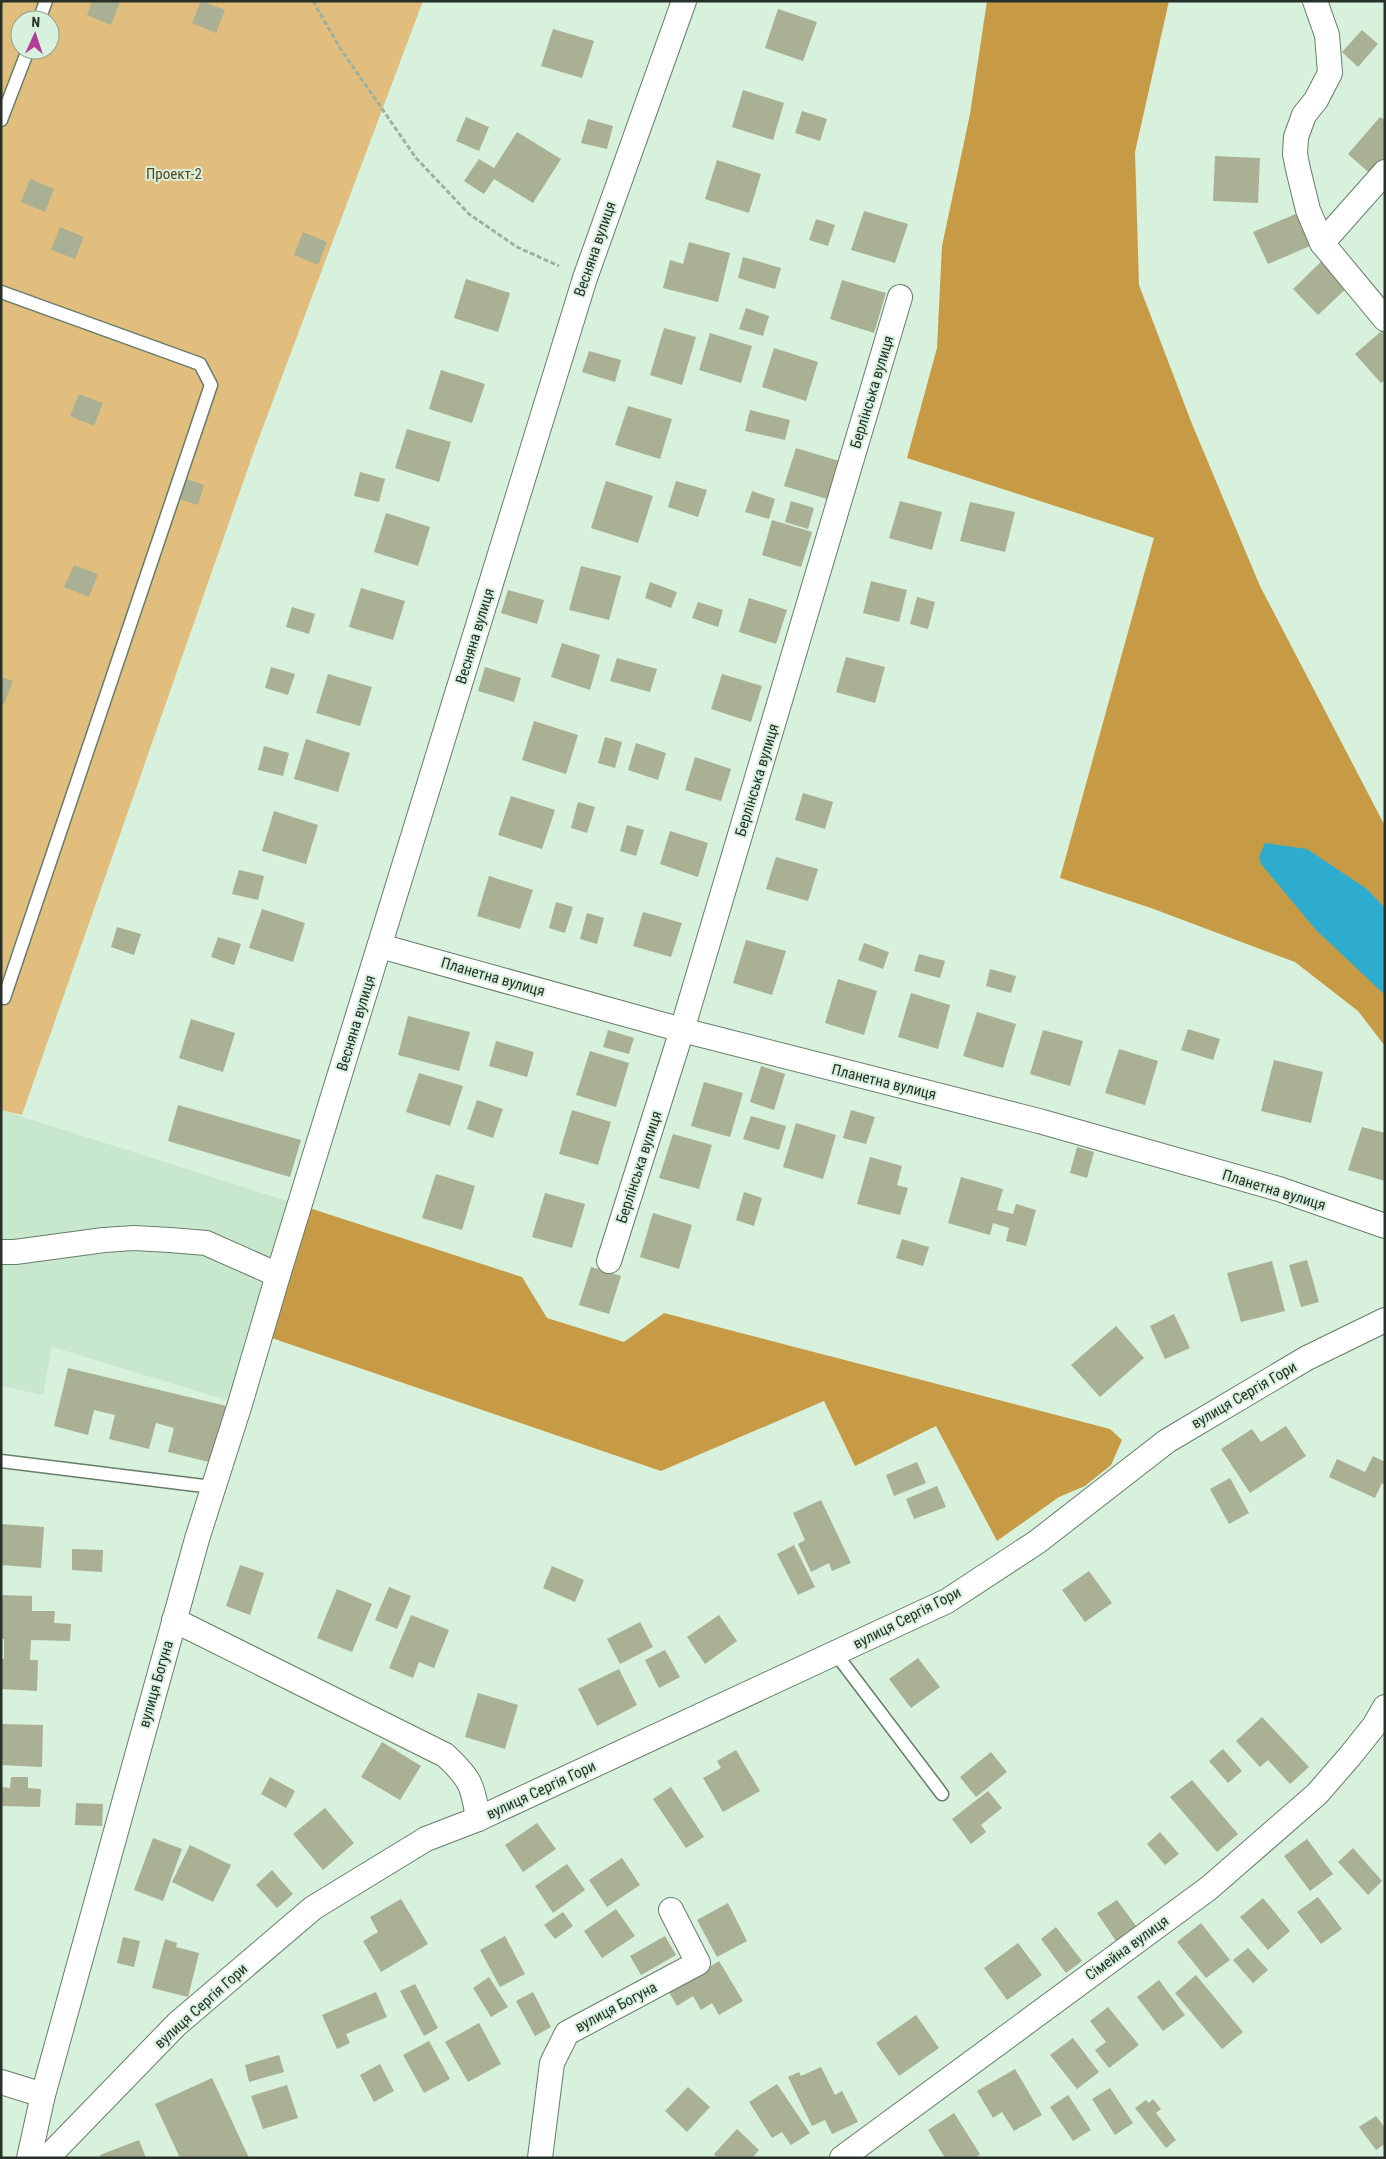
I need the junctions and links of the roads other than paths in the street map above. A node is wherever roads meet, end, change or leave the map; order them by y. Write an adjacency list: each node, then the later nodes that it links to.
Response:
1 (684, 1): 10 (street, Весняна вулиця)
2 (1315, 1): 6 (street)
3 (24, 60): 4 (lane)
4 (1, 120)
5 (1385, 172): 6 (street)
6 (1322, 242): 9 (street)
7 (1, 292): 11 (lane)
8 (900, 297): 12 (street, Берлінська вулиця)
9 (1385, 319)
10 (380, 946): 12 (street, Планетна вулиця); 16 (street, Весняна вулиця)
11 (4, 998)
12 (682, 1030): 13 (street, Планетна вулиця); 15 (street, Берлінська вулиця)
13 (1385, 1226)
14 (1, 1252): 16 (street)
15 (609, 1261)
16 (278, 1274): 19 (street, вулиця Богуна)
17 (1385, 1320): 21 (street, вулиця Сергія Гори)
18 (1, 1461): 19 (lane)
19 (212, 1488): 20 (street, вулиця Богуна)
20 (174, 1620): 24 (street, вулиця Сергія Гори); 27 (street, вулиця Богуна)
21 (836, 1654): 23 (lane); 24 (street, вулиця Сергія Гори)
22 (1385, 1707): 31 (street, Сімейна вулиця)
23 (942, 1794)
24 (478, 1819): 29 (street, вулиця Сергія Гори)
25 (671, 1910): 30 (street, вулиця Богуна)
26 (1, 2082): 27 (street)
27 (43, 2095): 28 (street, вулиця Богуна)
28 (29, 2158)
29 (47, 2158)
30 (540, 2158)
31 (842, 2158)

